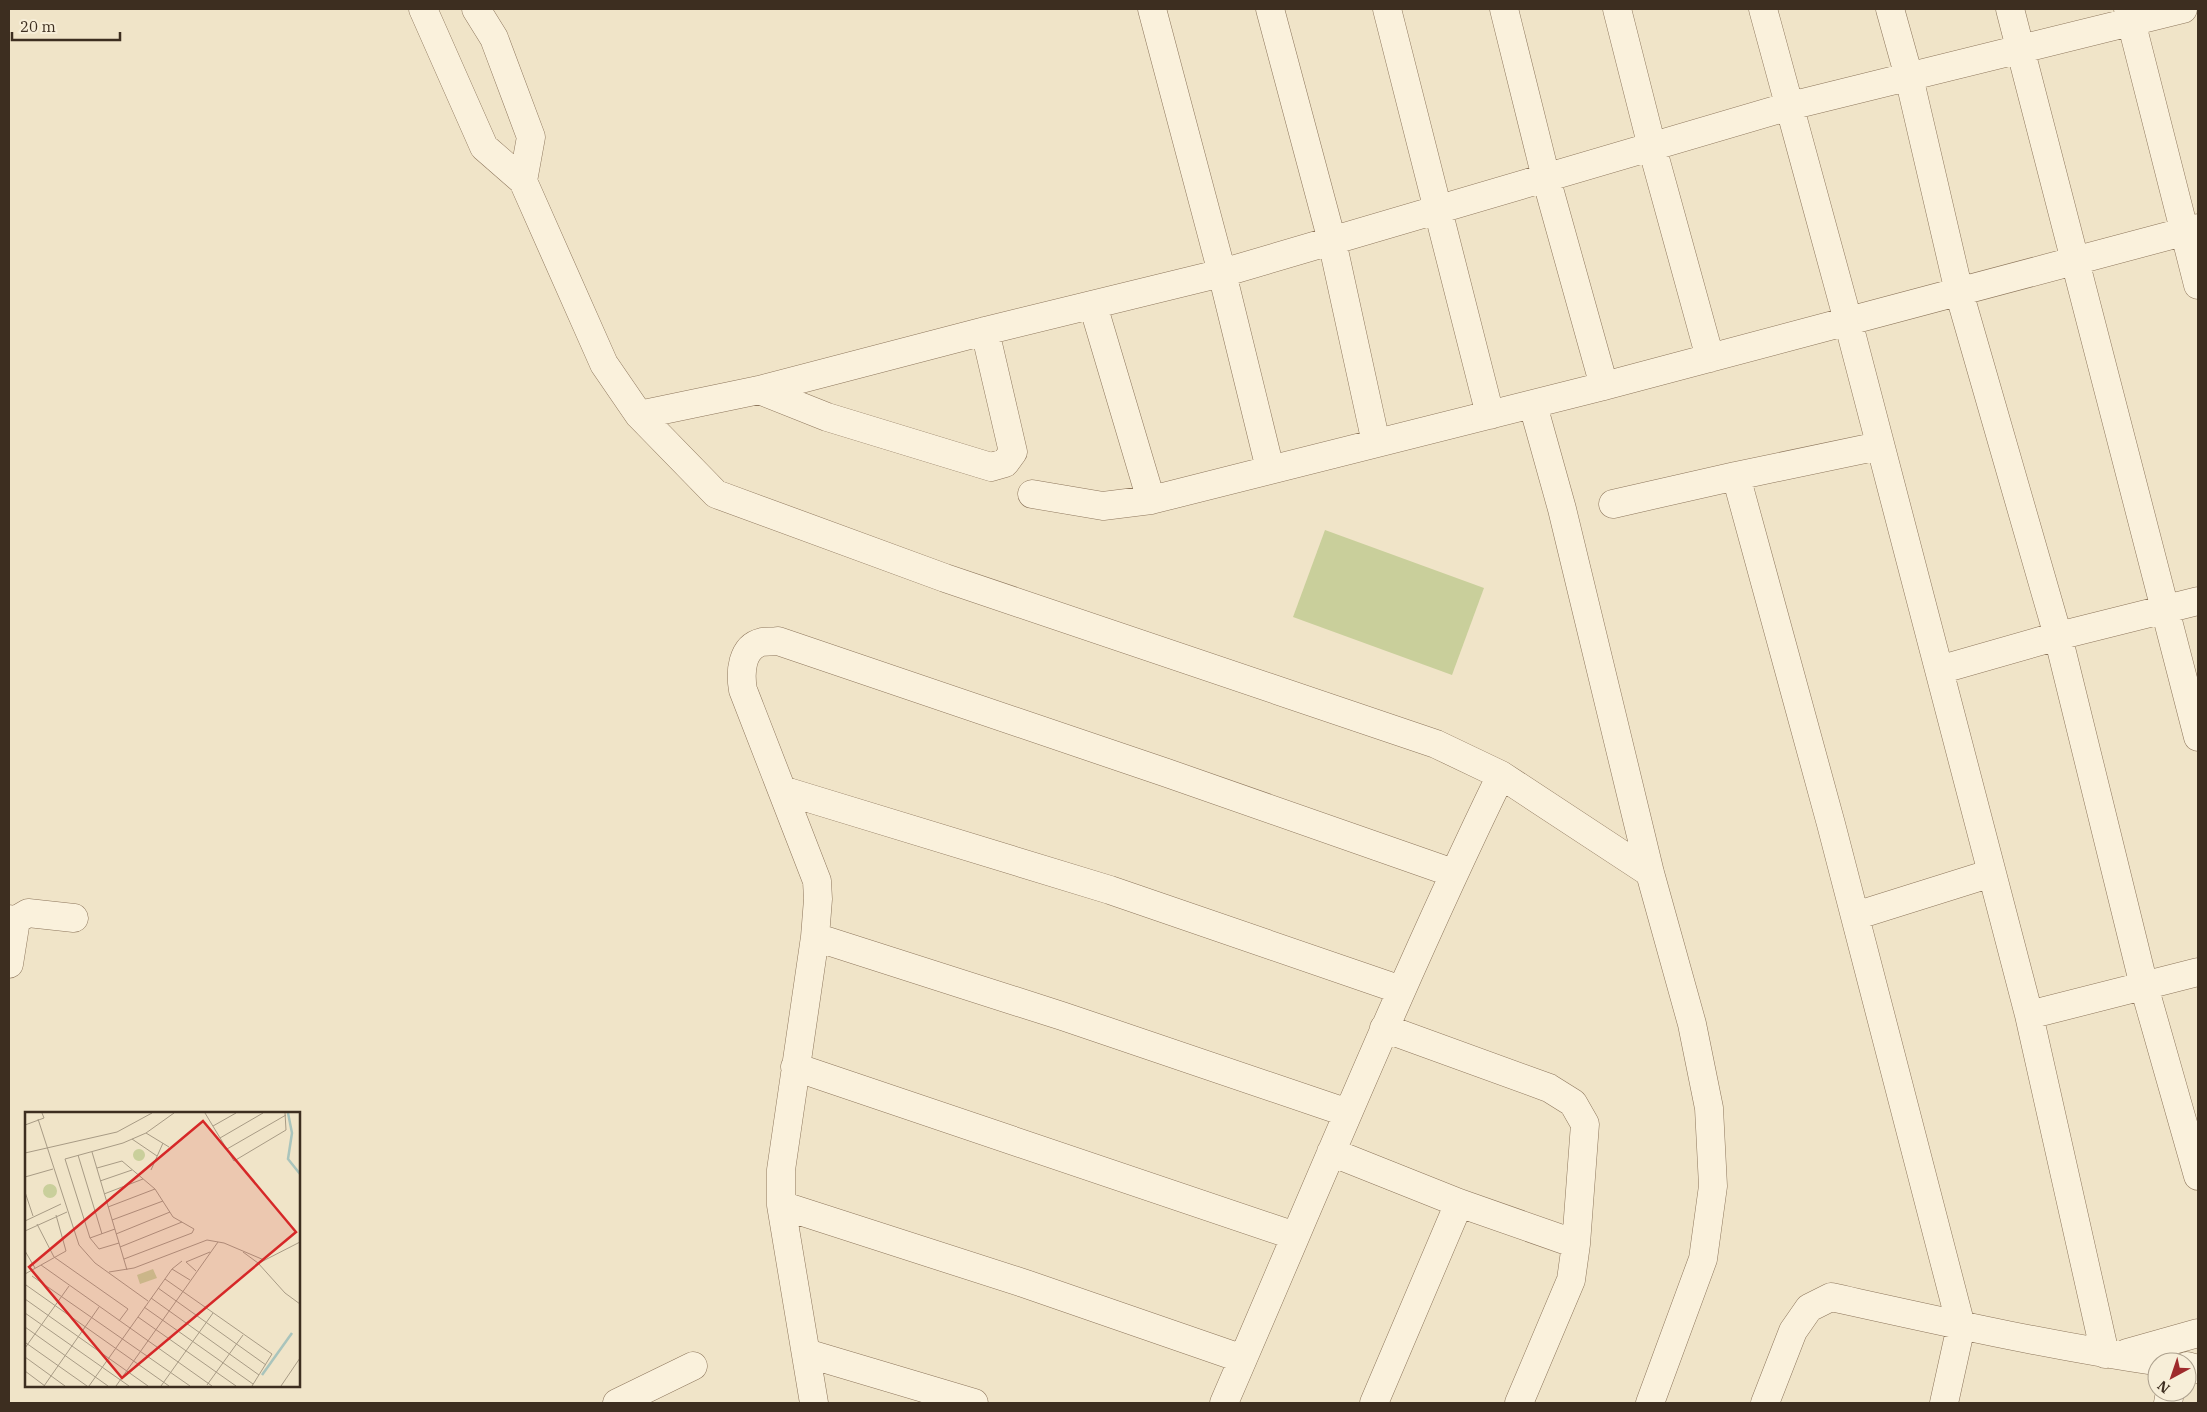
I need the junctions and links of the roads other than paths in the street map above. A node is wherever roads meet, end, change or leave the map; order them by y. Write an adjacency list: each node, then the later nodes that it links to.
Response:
1 (423, 9): 18 (street)
2 (476, 9): 18 (street)
3 (1152, 9): 23 (street)
4 (1270, 9): 21 (street)
5 (1387, 9): 19 (street)
6 (1504, 9): 17 (street)
7 (1617, 9): 16 (street)
8 (1763, 9): 15 (street)
9 (1890, 9): 14 (street)
10 (2010, 9): 13 (street)
11 (2183, 9): 12 (street)
12 (2130, 15): 13 (street); 20 (street)
13 (2020, 49): 14 (street); 22 (street)
14 (1909, 77): 15 (street); 25 (street)
15 (1790, 106): 16 (street); 27 (street)
16 (1652, 147): 17 (street); 29 (street)
17 (1546, 178): 19 (street); 30 (street)
18 (523, 181): 33 (street)
19 (1437, 210): 21 (street); 34 (street)
20 (2192, 230): 22 (street); 24 (street)
21 (1332, 241): 23 (street); 35 (street)
22 (2074, 261): 25 (street); 43 (street)
23 (1222, 273): 26 (street); 37 (street)
24 (2198, 285)
25 (1959, 292): 27 (street); 44 (street)
26 (1093, 305): 28 (street); 40 (street)
27 (1848, 321): 29 (street); 36 (street)
28 (985, 331): 31 (street); 31 (street)
29 (1710, 358): 30 (street)
30 (1604, 386): 32 (street)
31 (759, 390): 33 (street)
32 (1532, 405): 34 (street); 50 (street)
33 (639, 415): 47 (street)
34 (1490, 415): 35 (street)
35 (1376, 443): 37 (street)
36 (1879, 446): 38 (street); 45 (street)
37 (1270, 469): 40 (street)
38 (1736, 476): 41 (street); 52 (street)
39 (1032, 494): 40 (street)
40 (1151, 500)
41 (1613, 504)
42 (2198, 601): 43 (street)
43 (2164, 609): 44 (street); 46 (street)
44 (2058, 636): 45 (street); 58 (street)
45 (1939, 670): 51 (street)
46 (2198, 737)
47 (1501, 774): 49 (street); 50 (street)
48 (782, 790): 49 (street); 55 (street); 59 (street)
49 (1453, 872): 59 (street)
50 (1650, 873): 83 (street)
51 (1992, 873): 52 (street); 60 (street)
52 (1855, 916): 70 (street)
53 (74, 918): 54 (street)
54 (12, 919): 56 (street)
55 (815, 937): 62 (street); 63 (street)
56 (9, 964)
57 (2198, 972): 58 (street)
58 (2144, 986): 60 (street); 65 (street)
59 (1401, 990): 61 (street)
60 (2030, 1015): 73 (street)
61 (1384, 1028): 63 (street); 69 (street)
62 (795, 1068): 67 (street); 68 (street)
63 (1348, 1113): 64 (street)
64 (1331, 1152): 66 (street); 68 (street)
65 (2198, 1176)
66 (1459, 1203): 69 (street); 81 (street)
67 (781, 1205): 72 (street); 74 (street)
68 (1295, 1236): 74 (street)
69 (1576, 1244): 82 (street)
70 (1960, 1326): 73 (street); 84 (street); 85 (street)
71 (2198, 1333): 73 (street)
72 (806, 1353): 78 (street); 79 (street)
73 (2112, 1354): 75 (street)
74 (1243, 1359): 80 (street)
75 (2147, 1360)
76 (693, 1366): 77 (street)
77 (617, 1403)
78 (814, 1403)
79 (974, 1403)
80 (1224, 1403)
81 (1374, 1403)
82 (1519, 1403)
83 (1650, 1403)
84 (1765, 1403)
85 (1944, 1403)

